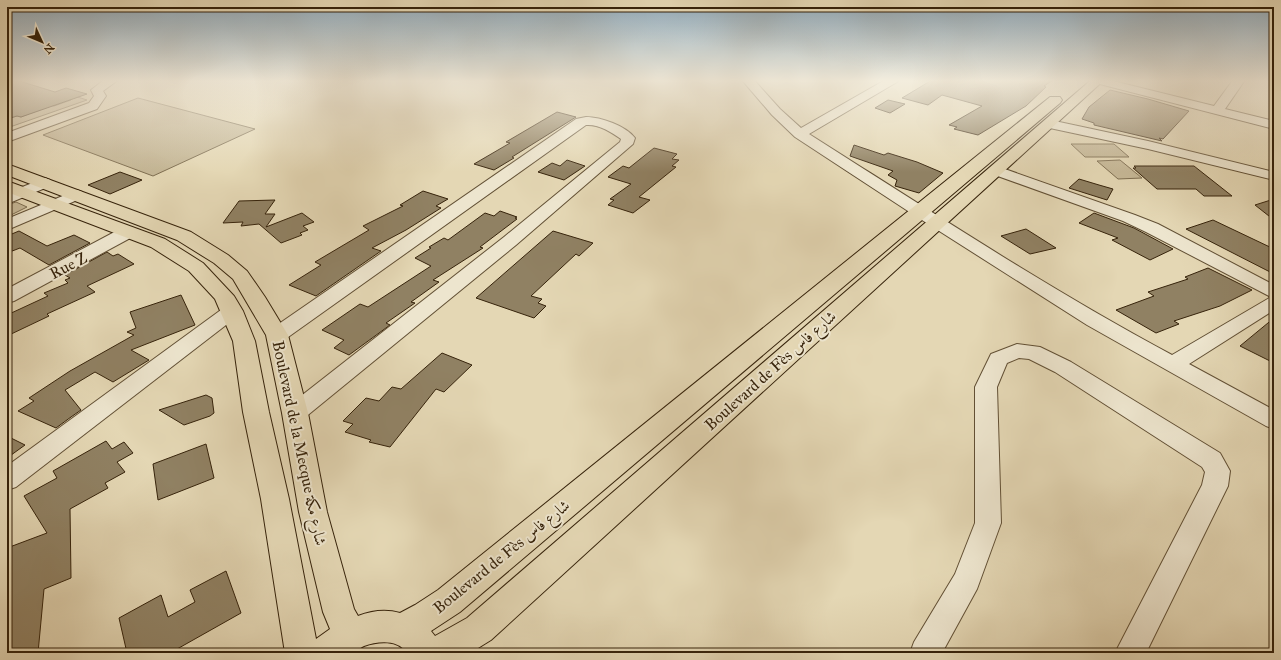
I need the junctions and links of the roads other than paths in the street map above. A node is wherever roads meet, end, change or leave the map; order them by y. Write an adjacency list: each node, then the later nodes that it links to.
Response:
1 (80, 111): 10 (street)
2 (775, 111): 9 (street)
3 (840, 111): 9 (street)
4 (1045, 111): 18 (main road, Boulevard de Fès شارع فاس)
5 (1064, 111): 7 (main road, Boulevard de Fès شارع فاس)
6 (1217, 111): 8 (street)
7 (1050, 124): 12 (main road, Boulevard de Fès شارع فاس); 13 (street)
8 (1274, 125)
9 (800, 134): 18 (street)
10 (7, 138)
11 (7, 169): 14 (main road, Boulevard de la Mecque شارع مكة)
12 (996, 171): 18 (main road, Boulevard de Fès شارع فاس); 21 (street)
13 (1274, 176)
14 (45, 183): 15 (street); 16 (main road, Boulevard de la Mecque شارع مكة)
15 (12, 192): 17 (main road)
16 (77, 195): 17 (street); 25 (main road, Boulevard de la Mecque شارع مكة)
17 (55, 205): 19 (street); 20 (main road)
18 (928, 217): 26 (street); 30 (main road, Boulevard de Fès شارع فاس); 34 (main road, Boulevard de Fès شارع فاس)
19 (7, 225)
20 (128, 232): 22 (street, Rue Z); 24 (main road)
21 (1274, 292)
22 (7, 297)
23 (1274, 302): 26 (street)
24 (232, 311): 29 (street); 32 (main road)
25 (276, 335): 27 (main road, Boulevard de la Mecque شارع مكة); 27 (street)
26 (1173, 364): 28 (street)
27 (295, 413): 31 (main road, Boulevard de la Mecque شارع مكة)
28 (1274, 420)
29 (7, 480)
30 (401, 629): 31 (main road); 33 (main road)
31 (337, 644)
32 (302, 653)
33 (426, 653)
34 (438, 653)
35 (925, 653): 36 (street)
36 (1130, 653)

